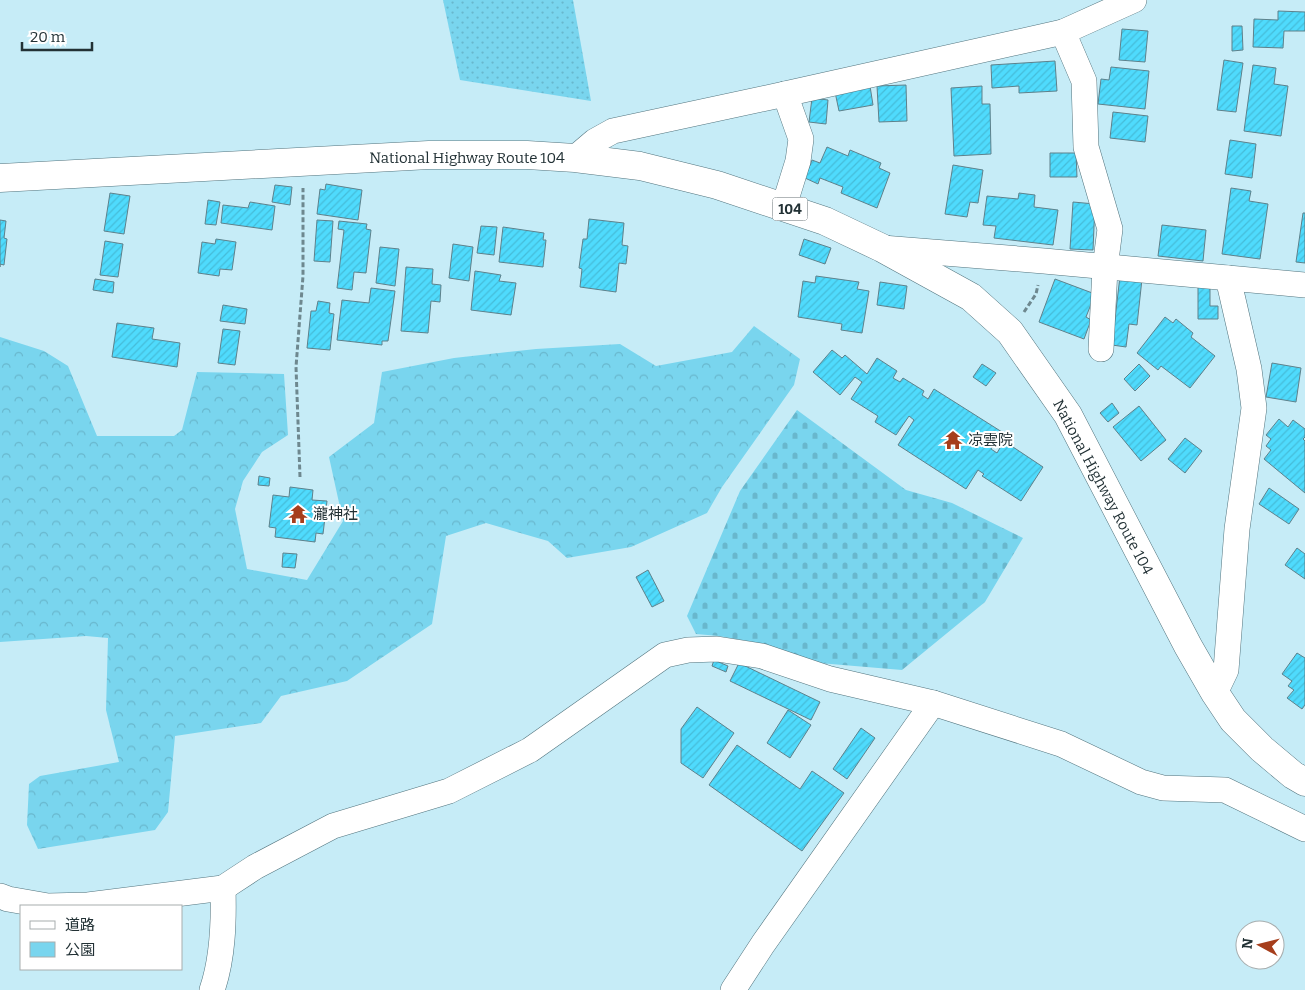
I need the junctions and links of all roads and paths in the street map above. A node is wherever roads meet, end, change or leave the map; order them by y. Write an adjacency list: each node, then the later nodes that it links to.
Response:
1 (1134, 0): 2 (street)
2 (1063, 32): 3 (street); 9 (street)
3 (785, 94): 4 (street); 7 (street)
4 (575, 158): 5 (highway, National Highway Route 104 / 104); 7 (highway, National Highway Route 104 / 104)
5 (0, 178)
6 (303, 185): 15 (path)
7 (784, 206): 8 (highway, National Highway Route 104 / 104)
8 (882, 248): 9 (street); 16 (highway, National Highway Route 104 / 104)
9 (1105, 268): 10 (street); 14 (street)
10 (1228, 278): 11 (street); 16 (street)
11 (1305, 285)
12 (1036, 294): 13 (path)
13 (1020, 319)
14 (1100, 349)
15 (300, 477)
16 (1215, 693): 18 (highway, National Highway Route 104 / 104)
17 (933, 703): 19 (street); 20 (street); 25 (street)
18 (1305, 782)
19 (1305, 829)
20 (223, 888): 23 (street); 24 (street)
21 (0, 896): 22 (street)
22 (42, 905)
23 (88, 905)
24 (212, 990)
25 (733, 990)

